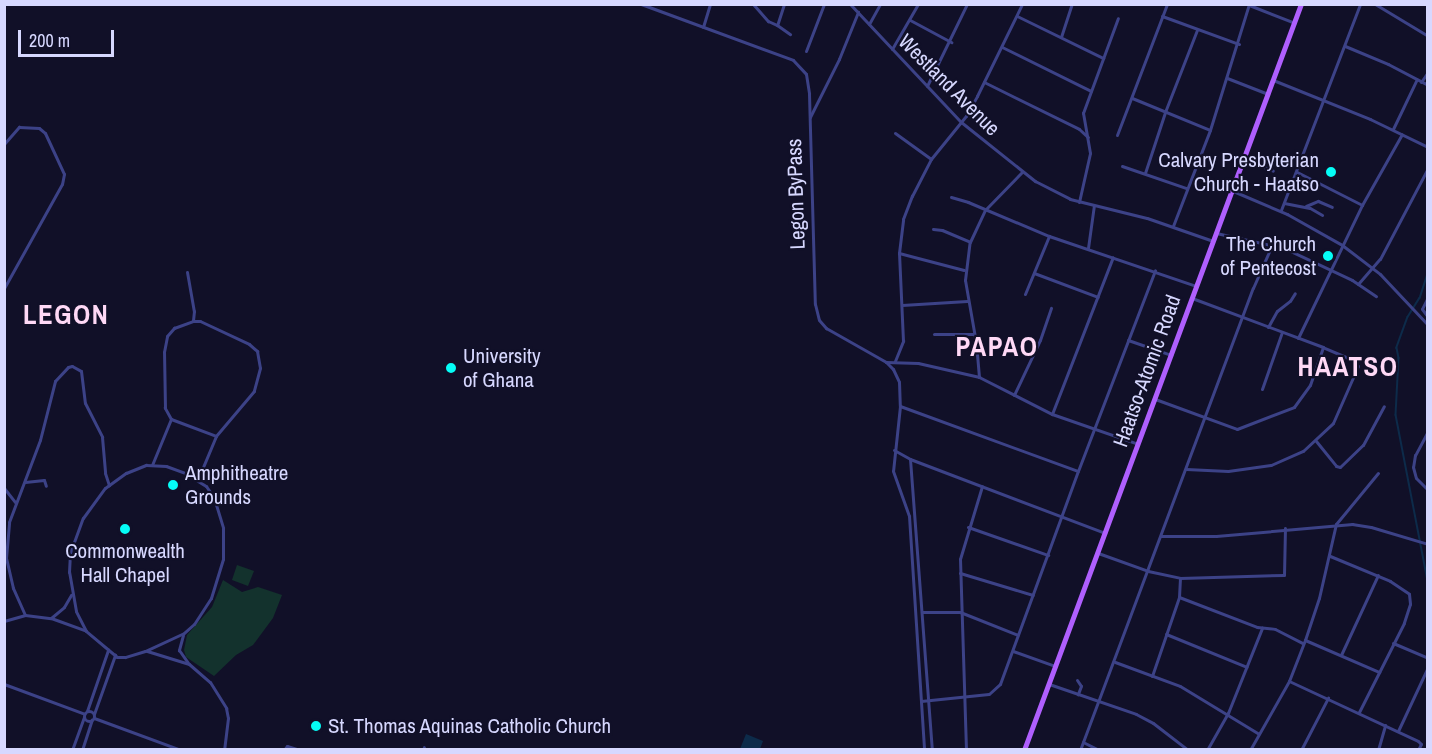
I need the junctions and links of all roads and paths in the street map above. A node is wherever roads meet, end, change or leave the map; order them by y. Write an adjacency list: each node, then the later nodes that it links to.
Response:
1 (641, 4): 25 (street, Legon ByPass)
2 (710, 4): 25 (street)
3 (753, 4): 24 (street)
4 (784, 4): 24 (street)
5 (824, 4): 35 (street)
6 (850, 4): 17 (street, Westland Avenue)
7 (880, 4): 23 (street)
8 (918, 4): 21 (street)
9 (967, 4): 30 (street)
10 (1022, 4): 18 (street)
11 (1072, 4): 29 (street)
12 (1167, 4): 19 (street)
13 (1301, 4): 22 (main road, Haatso-Atomic Road)
14 (1360, 4): 32 (street)
15 (1375, 4): 28 (street)
16 (1249, 5): 22 (street); 31 (street)
17 (858, 12): 23 (street, Westland Avenue); 49 (street)
18 (1017, 16): 29 (street); 33 (street)
19 (1162, 16): 26 (street); 46 (street)
20 (1118, 18): 36 (street)
21 (910, 20): 30 (street); 34 (street)
22 (1295, 23): 39 (main road, Haatso-Atomic Road)
23 (869, 24): 34 (street, Westland Avenue)
24 (777, 25): 27 (street)
25 (703, 27): 49 (street, Legon ByPass)
26 (1197, 30): 31 (street); 48 (street)
27 (790, 34)
28 (1428, 36)
29 (1061, 37): 36 (street)
30 (951, 42): 43 (street)
31 (1239, 44): 38 (street)
32 (1345, 46): 40 (street); 47 (street)
33 (1002, 47): 41 (street); 44 (street)
34 (892, 49): 43 (street, Westland Avenue)
35 (806, 51)
36 (1103, 58): 44 (street)
37 (1428, 72): 40 (street)
38 (1227, 78): 45 (street); 54 (street)
39 (1273, 80): 45 (main road, Haatso-Atomic Road); 47 (street)
40 (1419, 81): 42 (street); 53 (street)
41 (984, 82): 50 (street); 52 (street)
42 (1428, 85)
43 (927, 87): 50 (street, Westland Avenue)
44 (1091, 91): 51 (street)
45 (1268, 94): 62 (main road, Haatso-Atomic Road)
46 (1132, 98): 48 (street); 57 (street)
47 (1323, 99): 53 (street); 67 (street)
48 (1165, 112): 54 (street); 68 (street)
49 (809, 119): 122 (street, Legon ByPass)
50 (961, 122): 61 (street); 66 (street, Westland Avenue)
51 (1084, 124): 52 (street); 58 (street)
52 (1079, 129): 58 (street)
53 (1393, 129): 56 (street)
54 (1210, 130): 69 (street)
55 (896, 133): 61 (street)
56 (1402, 134): 60 (street); 74 (street)
57 (1117, 135)
58 (1088, 137): 72 (street)
59 (4, 144): 100 (street)
60 (1428, 147)
61 (932, 159): 90 (street)
62 (1244, 159): 65 (street); 70 (main road, Haatso-Atomic Road)
63 (1122, 166): 68 (street)
64 (1428, 168): 92 (street)
65 (1273, 171)
66 (1022, 172): 72 (street, Westland Avenue); 78 (street)
67 (1296, 172): 73 (street); 74 (street)
68 (1145, 173): 69 (street)
69 (1186, 188): 81 (street)
70 (1233, 191): 79 (street); 83 (main road, Haatso-Atomic Road)
71 (951, 197): 78 (street)
72 (1079, 202): 75 (street, Westland Avenue)
73 (1284, 203): 76 (street); 79 (street)
74 (1362, 205): 88 (street)
75 (1094, 206): 81 (street, Westland Avenue); 89 (street)
76 (1304, 207): 77 (street); 80 (street)
77 (1332, 207)
78 (985, 210): 84 (street); 86 (street)
79 (1281, 210): 88 (street)
80 (1322, 215)
81 (1173, 226): 85 (street, Westland Avenue)
82 (933, 229): 86 (street)
83 (1216, 233): 85 (main road, Haatso-Atomic Road); 87 (street)
84 (1049, 236): 89 (street); 97 (street)
85 (1213, 241): 99 (main road, Haatso-Atomic Road)
86 (970, 242): 93 (street)
87 (1272, 245): 95 (street); 110 (street)
88 (1342, 245): 92 (street); 95 (street)
89 (1088, 248): 91 (street)
90 (898, 253): 93 (street); 108 (street)
91 (1113, 257): 94 (street); 104 (street)
92 (1373, 268): 98 (street); 112 (street)
93 (964, 270): 107 (street)
94 (1155, 270): 99 (street); 118 (street)
95 (1330, 270): 98 (street); 117 (street)
96 (187, 272): 111 (street)
97 (1034, 273): 102 (street); 104 (street)
98 (1358, 284): 103 (street)
99 (1196, 286): 106 (main road, Haatso-Atomic Road)
100 (4, 288)
101 (1295, 293): 113 (street)
102 (1025, 294)
103 (1376, 296)
104 (1098, 297): 129 (street)
105 (1428, 297): 112 (street)
106 (1192, 298): 110 (street); 120 (main road, Haatso-Atomic Road)
107 (967, 301): 108 (street); 116 (street)
108 (902, 305): 121 (street)
109 (1051, 308): 125 (street)
110 (1243, 318): 113 (street); 130 (street)
111 (193, 321): 131 (street); 134 (street)
112 (1427, 321)
113 (1268, 327): 114 (street)
114 (1282, 332): 117 (street); 124 (street)
115 (934, 334): 116 (street)
116 (974, 334): 123 (street)
117 (1298, 338): 119 (street)
118 (1128, 340): 120 (street); 132 (street)
119 (1323, 346): 130 (street); 137 (street)
120 (1171, 355): 126 (main road, Haatso-Atomic Road)
121 (895, 361): 122 (street); 123 (street)
122 (886, 362): 127 (street)
123 (979, 376): 125 (street)
124 (1262, 389)
125 (1014, 395): 129 (street)
126 (1155, 399): 130 (street); 138 (main road, Haatso-Atomic Road)
127 (900, 406): 140 (street); 145 (street)
128 (1384, 406): 137 (street)
129 (1052, 414): 132 (street)
130 (1204, 417): 144 (street)
131 (171, 419): 134 (street); 143 (street)
132 (1094, 429): 138 (street); 145 (street)
133 (1428, 431): 135 (street)
134 (216, 436): 147 (street)
135 (1423, 440): 139 (street); 153 (street)
136 (4, 441): 141 (street)
137 (1316, 441): 144 (street)
138 (1138, 444): 159 (main road, Haatso-Atomic Road)
139 (1428, 444)
140 (894, 450): 142 (street); 204 (street)
141 (4, 451)
142 (910, 459): 151 (street); 172 (street)
143 (152, 465): 147 (street); 149 (street)
144 (1186, 470): 160 (street)
145 (1078, 471): 155 (street)
146 (1378, 472): 156 (street)
147 (198, 479): 179 (street)
148 (25, 482): 149 (street); 150 (street); 154 (street)
149 (109, 485): 169 (street)
150 (46, 486)
151 (982, 486): 155 (street); 157 (street)
152 (4, 488): 154 (street)
153 (1428, 490)
154 (15, 502): 174 (street)
155 (1062, 516): 159 (street); 163 (street)
156 (1336, 524): 158 (street); 161 (street); 164 (street)
157 (968, 527): 163 (street); 166 (street)
158 (1285, 528): 160 (street); 168 (street)
159 (1105, 533): 162 (main road, Haatso-Atomic Road)
160 (1161, 536): 165 (street)
161 (1428, 544)
162 (1098, 553): 165 (street); 192 (main road, Haatso-Atomic Road)
163 (1048, 555): 170 (street)
164 (1330, 556): 167 (street); 182 (street)
165 (1149, 571): 168 (street); 190 (street)
166 (959, 573): 170 (street); 173 (street)
167 (1378, 575): 183 (street); 188 (street)
168 (1180, 578): 171 (street)
169 (71, 593): 175 (street); 178 (street)
170 (1033, 595): 181 (street)
171 (1179, 597): 177 (street); 180 (street)
172 (922, 612): 173 (street); 205 (street)
173 (960, 612): 181 (street); 203 (street)
174 (25, 615): 175 (street); 176 (street)
175 (51, 618): 178 (street)
176 (4, 621)
177 (1262, 628): 182 (street); 194 (street)
178 (86, 631): 184 (street)
179 (184, 633): 185 (street); 191 (street)
180 (1166, 634): 194 (street); 196 (street)
181 (1018, 635): 186 (street)
182 (1304, 642): 188 (street); 198 (street)
183 (1394, 643): 189 (street); 195 (street)
184 (108, 650): 187 (street); 208 (street)
185 (145, 651): 187 (street); 191 (street)
186 (1013, 651): 192 (street); 203 (street)
187 (115, 655): 210 (street)
188 (1341, 655): 195 (street)
189 (1428, 658)
190 (1115, 662): 196 (street); 206 (street)
191 (189, 664): 218 (street)
192 (1055, 666): 200 (main road, Haatso-Atomic Road)
193 (1428, 667): 212 (street)
194 (1247, 668): 209 (street)
195 (1379, 672): 207 (street)
196 (1152, 676): 209 (street)
197 (1077, 680): 201 (street)
198 (1288, 681): 202 (street); 213 (street)
199 (4, 684): 208 (street)
200 (1049, 684): 201 (street); 224 (main road, Haatso-Atomic Road)
201 (1078, 694): 206 (street)
202 (1328, 698): 207 (street); 230 (street)
203 (964, 699): 205 (street); 223 (street)
204 (921, 701): 205 (street); 221 (street)
205 (928, 701): 222 (street)
206 (1099, 702): 214 (street); 227 (street)
207 (1359, 712): 211 (street)
208 (85, 714): 210 (street); 210 (street); 215 (street)
209 (1228, 714): 213 (street); 228 (street)
210 (93, 718): 216 (street); 217 (street)
211 (1385, 725): 212 (street); 231 (street)
212 (1398, 731): 232 (street)
213 (1259, 735): 229 (street)
214 (1083, 742): 225 (street); 226 (street)
215 (72, 750)
216 (81, 750)
217 (181, 750)
218 (224, 750)
219 (284, 750): 220 (street)
220 (300, 750)
221 (924, 750)
222 (932, 750)
223 (966, 750)
224 (1024, 750)
225 (1080, 750)
226 (1099, 750)
227 (1188, 750)
228 (1207, 750)
229 (1250, 750)
230 (1301, 750)
231 (1378, 750)
232 (1418, 750)

